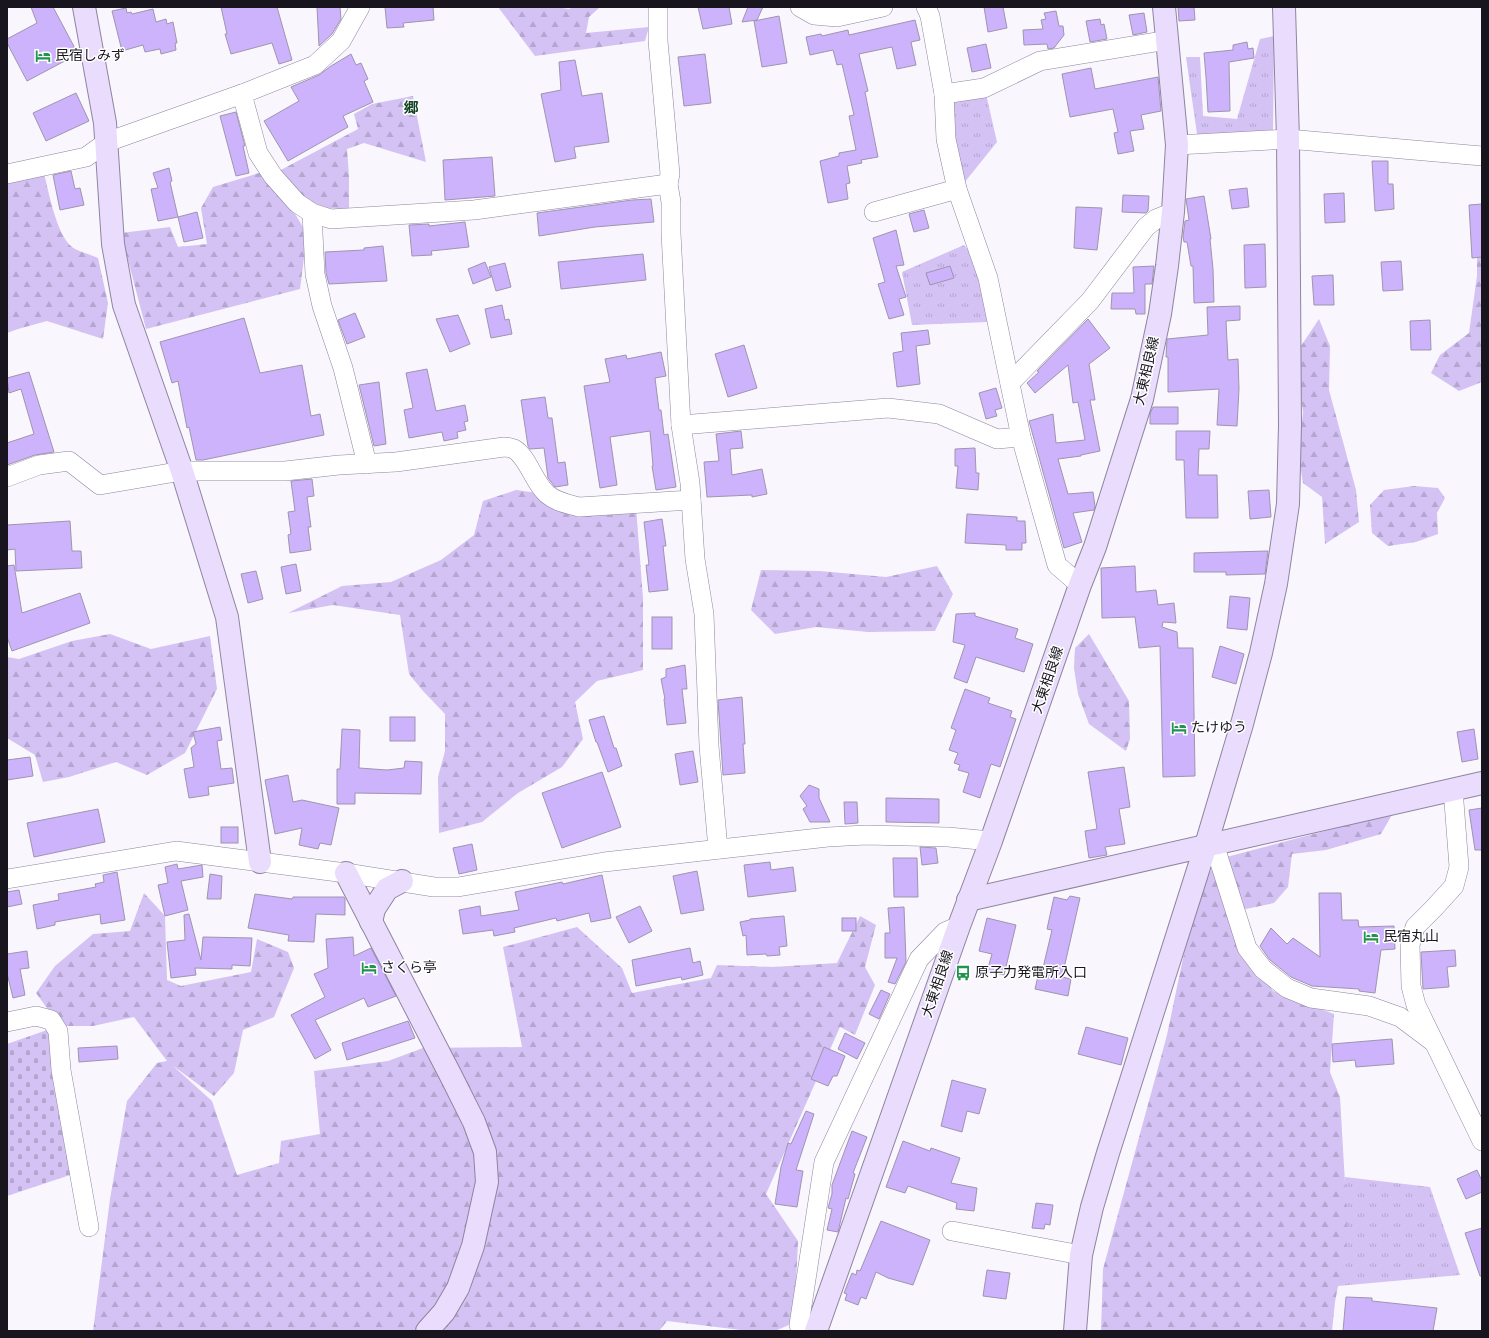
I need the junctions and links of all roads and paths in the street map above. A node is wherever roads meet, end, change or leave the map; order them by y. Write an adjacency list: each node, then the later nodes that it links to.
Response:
1 (84, 7): 13 (street)
2 (360, 7): 10 (street)
3 (658, 7): 17 (street)
4 (800, 7): 5 (street)
5 (883, 7)
6 (926, 7): 11 (street)
7 (1164, 7): 9 (street, 大東相良線)
8 (1284, 7): 12 (street)
9 (1168, 40): 11 (street); 14 (street, 大東相良線)
10 (242, 94): 13 (street); 21 (street)
11 (944, 94): 18 (street)
12 (1288, 139): 14 (street); 15 (street); 33 (street)
13 (106, 142): 16 (street); 26 (street)
14 (1177, 145): 20 (street, 大東相良線)
15 (1482, 156)
16 (7, 174)
17 (668, 184): 21 (street); 23 (street)
18 (957, 189): 19 (street); 22 (street)
19 (874, 212)
20 (1173, 212): 22 (street); 29 (street, 大東相良線)
21 (312, 214): 25 (street)
22 (1010, 383): 24 (street)
23 (682, 425): 24 (street); 28 (street)
24 (1021, 437): 29 (street)
25 (367, 464): 26 (street); 28 (street)
26 (182, 471): 27 (street); 35 (street)
27 (7, 477)
28 (691, 500): 34 (street)
29 (1080, 585): 32 (street, 大東相良線)
30 (1482, 782): 31 (street)
31 (1454, 789): 33 (street); 43 (street)
32 (991, 841): 34 (street); 39 (street, 大東相良線)
33 (1210, 844): 39 (street); 43 (street); 47 (street)
34 (718, 849): 38 (street)
35 (260, 862): 36 (street); 37 (street)
36 (346, 873): 38 (street); 40 (street)
37 (7, 879)
38 (402, 881): 40 (street)
39 (968, 900): 41 (street, 大東相良線)
40 (371, 922): 48 (street)
41 (959, 926): 49 (street); 50 (street, 大東相良線)
42 (7, 1022): 45 (street)
43 (1435, 1043): 44 (street)
44 (1482, 1141)
45 (89, 1227)
46 (952, 1231): 47 (street)
47 (1081, 1255): 51 (street)
48 (427, 1331)
49 (803, 1331)
50 (816, 1331)
51 (1075, 1331)

